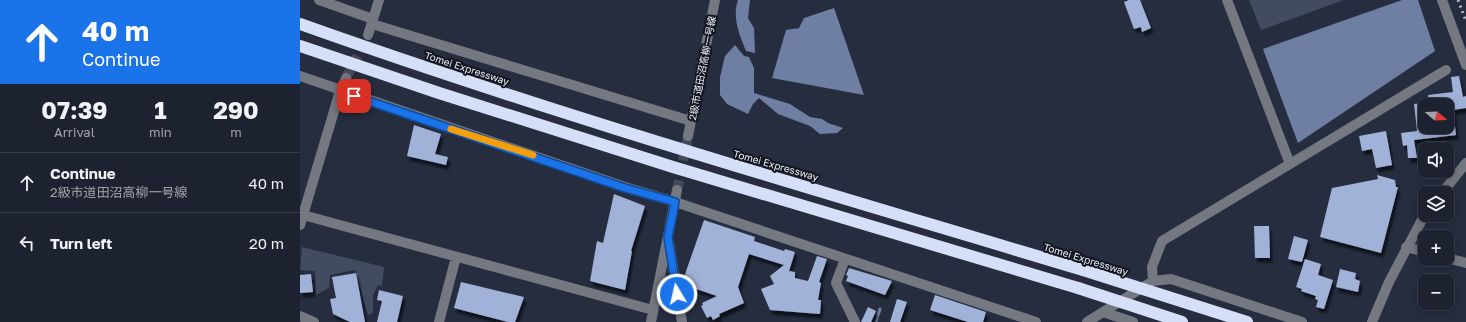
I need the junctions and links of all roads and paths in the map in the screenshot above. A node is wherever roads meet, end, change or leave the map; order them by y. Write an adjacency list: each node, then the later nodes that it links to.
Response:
1 (319, 0): 6 (street)
2 (379, 0): 6 (street)
3 (715, 0): 15 (street, 2級市道田沼高柳一号線)
4 (1227, 0): 18 (street)
5 (1442, 0): 10 (street)
6 (373, 22): 8 (street); 15 (street)
7 (300, 24): 44 (highway, Tomei Expressway, bridge)
8 (368, 36)
9 (300, 46): 43 (highway, bridge)
10 (1466, 65)
11 (1446, 70): 18 (street)
12 (300, 76): 14 (street)
13 (346, 78): 14 (street)
14 (340, 90): 21 (street); 22 (street)
15 (691, 121): 16 (street, 2級市道田沼高柳一号線)
16 (688, 136)
17 (1466, 163): 19 (street)
18 (1290, 164): 31 (street)
19 (1448, 186)
20 (677, 190): 21 (street)
21 (675, 202): 24 (street); 28 (street)
22 (301, 220): 27 (street)
23 (1420, 222): 25 (street)
24 (668, 237): 32 (street); 38 (street)
25 (1406, 247): 26 (street); 46 (street)
26 (1418, 250)
27 (456, 257): 32 (street); 36 (street)
28 (845, 259): 39 (street); 40 (street)
29 (1454, 260): 30 (street)
30 (1466, 263)
31 (1153, 281): 33 (street); 45 (street)
32 (653, 310): 37 (street)
33 (1103, 312): 41 (street); 42 (street)
34 (300, 316): 35 (street)
35 (314, 322)
36 (439, 322)
37 (651, 322)
38 (682, 322)
39 (855, 322)
40 (1036, 322)
41 (1088, 322)
42 (1133, 322)
43 (1182, 322)
44 (1247, 322)
45 (1302, 322)
46 (1372, 322)

